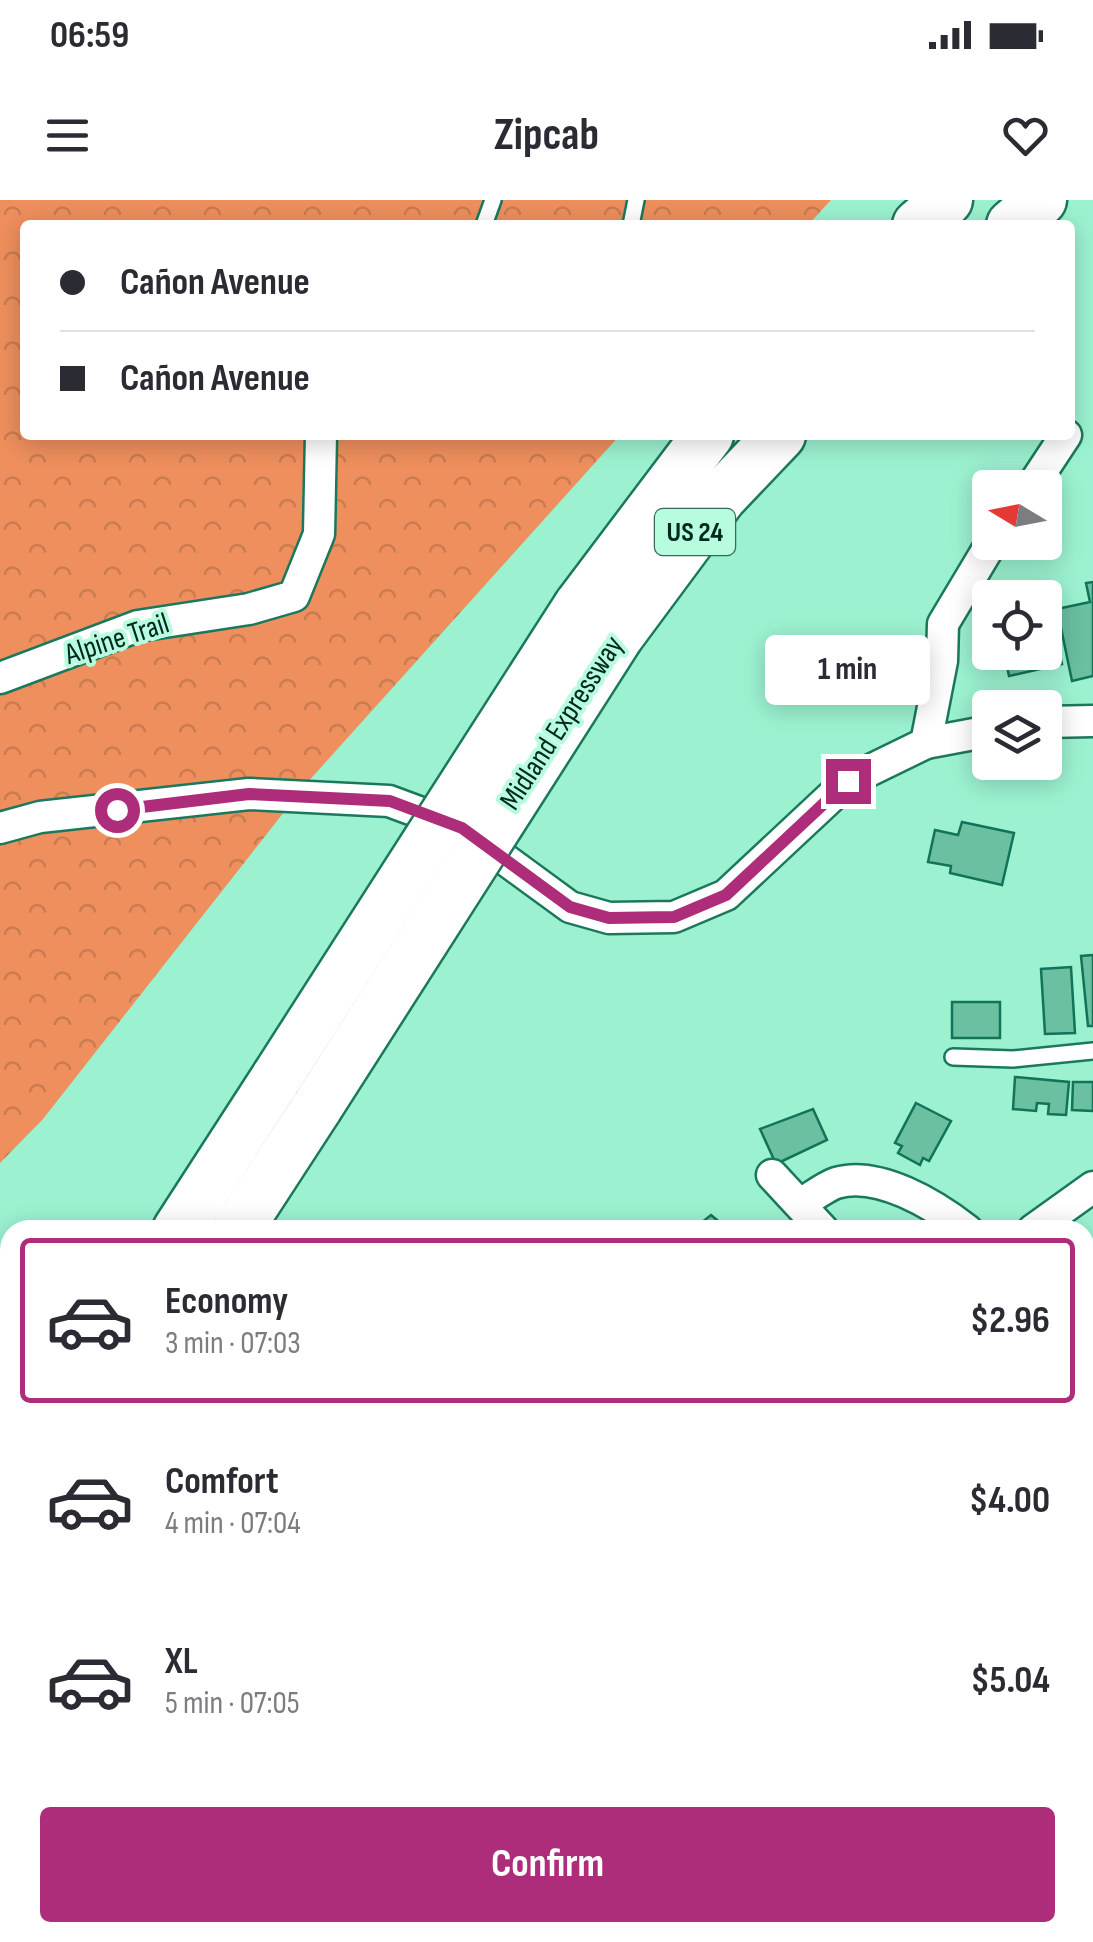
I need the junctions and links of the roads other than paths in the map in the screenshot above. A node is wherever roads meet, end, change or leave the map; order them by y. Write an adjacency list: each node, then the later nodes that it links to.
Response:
1 (948, 200): 3 (highway)
2 (1041, 200): 4 (highway)
3 (924, 220)
4 (1018, 220)
5 (321, 440): 11 (street, Alpine Trail)
6 (704, 440): 19 (highway, Midland Expressway / US 24, bridge)
7 (775, 440): 19 (highway, Midland Expressway / US 24, bridge)
8 (1063, 440): 9 (street)
9 (1043, 470)
10 (981, 560): 15 (street)
11 (0, 678)
12 (1093, 721): 13 (street)
13 (1062, 722)
14 (972, 734): 15 (street)
15 (926, 743): 16 (street)
16 (0, 828)
17 (1093, 1051): 18 (lane)
18 (953, 1057)
19 (297, 1092): 23 (highway, Midland Expressway / US 24); 24 (highway, Midland Expressway / US 24)
20 (772, 1175): 22 (street)
21 (1093, 1186): 27 (street)
22 (802, 1203): 25 (street); 26 (street)
23 (187, 1220)
24 (241, 1220)
25 (815, 1220)
26 (951, 1220)
27 (1047, 1220)

